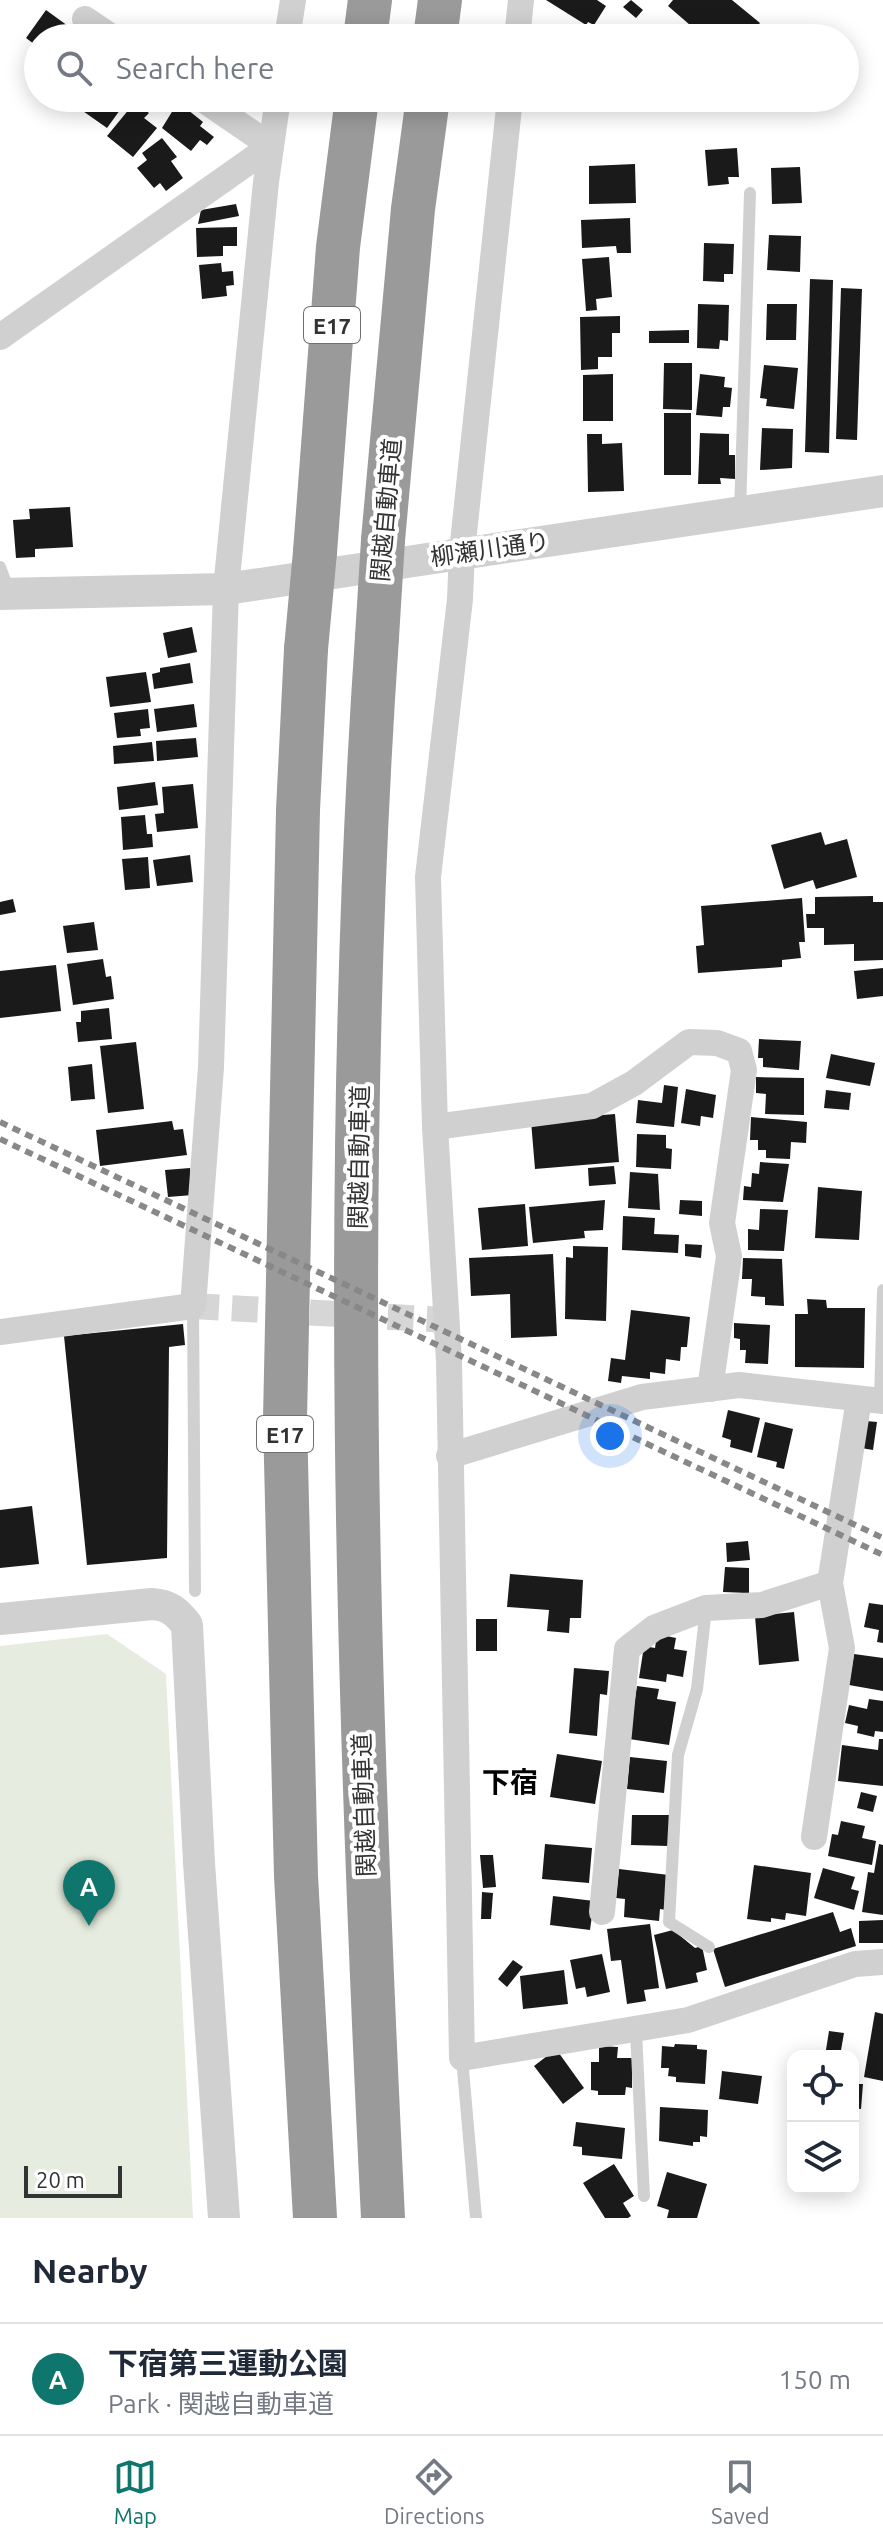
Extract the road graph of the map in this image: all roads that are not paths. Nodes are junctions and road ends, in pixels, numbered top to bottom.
1 (293, 0) edge
2 (370, 0) edge
3 (440, 0) edge
4 (521, 0) edge
5 (85, 19) dead end
6 (92, 24) edge
7 (289, 24) edge
8 (367, 24) edge
9 (437, 24) edge
10 (518, 24) edge
11 (221, 112) edge
12 (276, 112) edge
13 (355, 112) edge
14 (426, 112) edge
15 (509, 112) edge
16 (271, 146) junction
17 (750, 193) dead end
18 (0, 337) edge
19 (883, 491) edge
20 (740, 512) junction
21 (462, 552) junction
22 (3, 585) edge
23 (226, 589) junction
24 (435, 1127) junction
25 (883, 1290) edge
26 (193, 1306) junction
27 (0, 1332) edge
28 (710, 1389) junction
29 (874, 1400) edge
30 (449, 1456) junction
31 (830, 1583) junction
32 (195, 1591) dead end
33 (706, 1608) junction
34 (0, 1619) edge
35 (814, 1837) dead end
36 (602, 1912) dead end
37 (709, 1947) dead end
38 (883, 1962) edge
39 (636, 2032) junction
40 (462, 2058) junction
41 (644, 2196) dead end
42 (224, 2218) edge
43 (315, 2218) edge
44 (383, 2218) edge
45 (476, 2218) edge

1 - 7 street
2 - 8 highway
3 - 9 highway
4 - 10 street
5 - 6 street
11 - 16 street
12 - 16 street
13 - 43 highway, E17, bridge
14 - 44 highway, 関越自動車道, bridge
15 - 21 street
16 - 18 street
16 - 23 street
17 - 20 lane
19 - 20 street, 柳瀬川通り
20 - 21 street, 柳瀬川通り
21 - 23 street, 柳瀬川通り
21 - 24 street
22 - 23 street, 柳瀬川通り
23 - 26 street
24 - 28 street
24 - 30 street
25 - 29 lane
26 - 27 street
26 - 32 lane
28 - 29 street
28 - 30 street
29 - 31 street
30 - 40 street
31 - 33 street
31 - 35 street
33 - 36 street
33 - 37 lane
34 - 42 street
38 - 39 street
39 - 40 street
39 - 41 lane
40 - 45 lane

